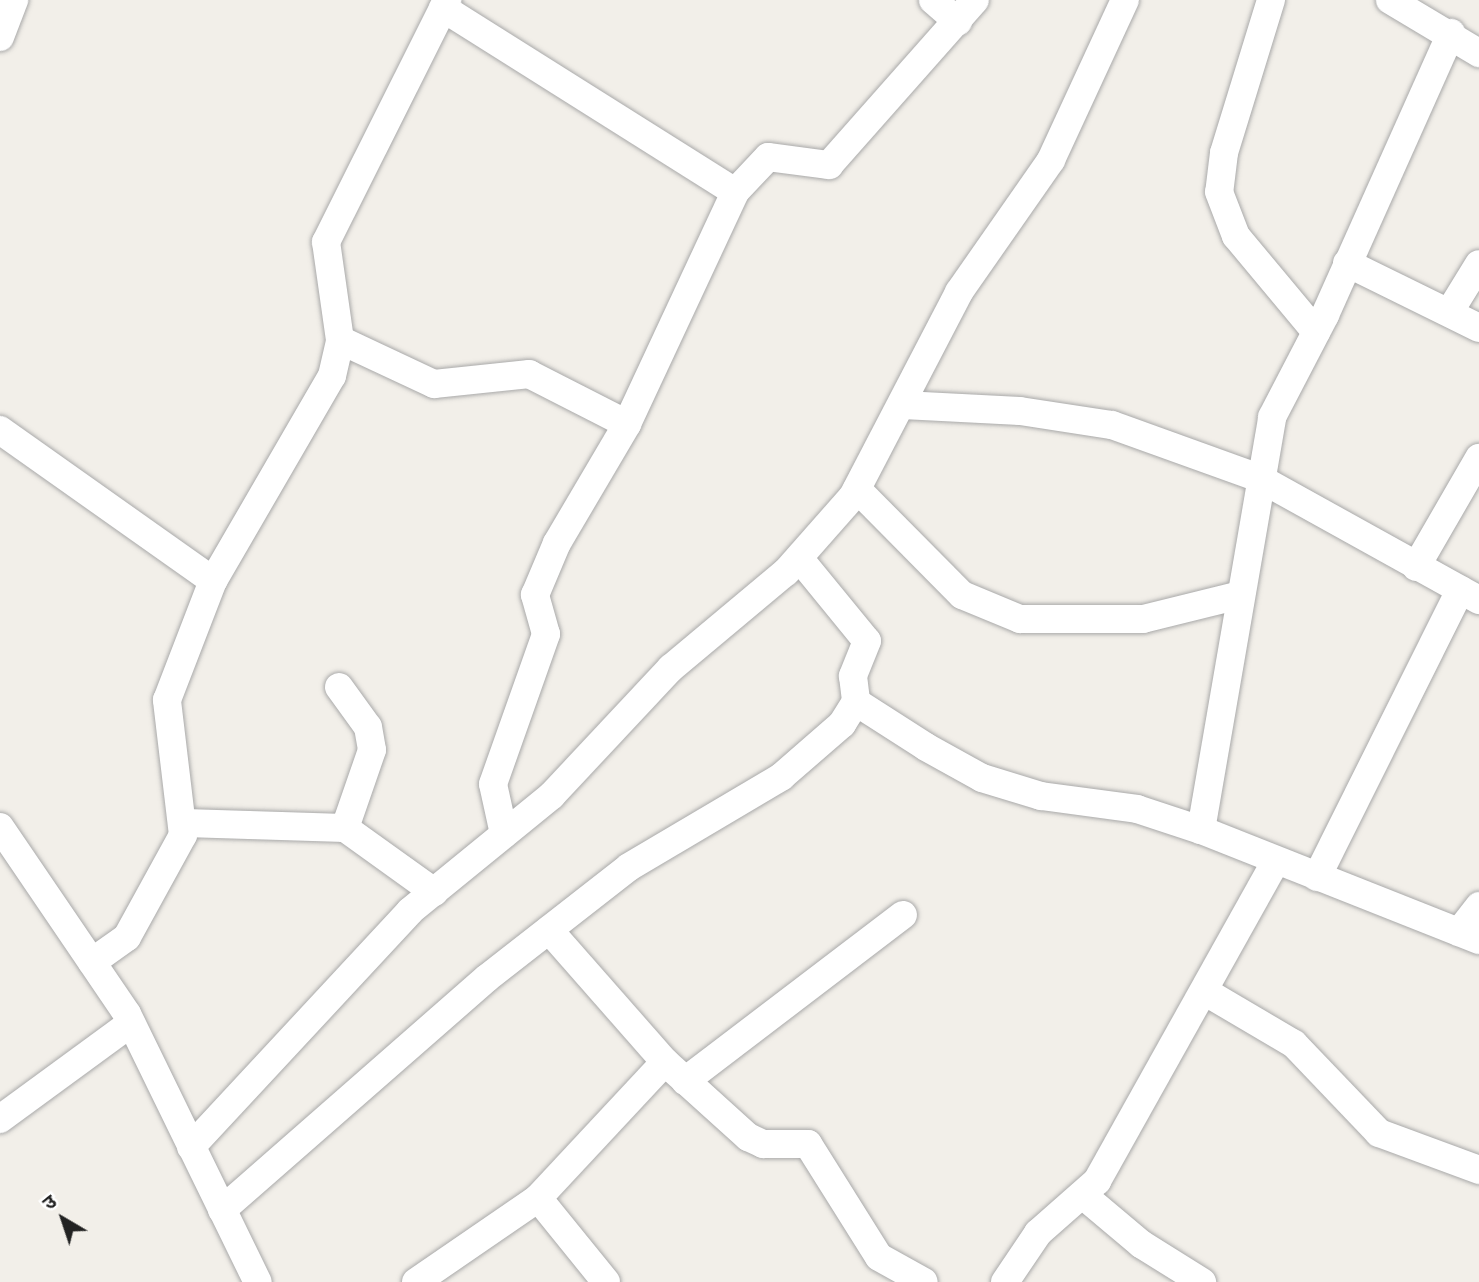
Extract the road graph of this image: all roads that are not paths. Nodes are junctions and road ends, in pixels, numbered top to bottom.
1 (14, 0) edge
2 (933, 0) edge
3 (975, 0) edge
4 (1125, 0) edge
5 (1272, 0) edge
6 (1390, 0) edge
7 (445, 4) edge
8 (958, 22) junction
9 (1451, 33) junction
10 (0, 37) edge
11 (1479, 53) edge
12 (734, 192) junction
13 (1347, 263) junction
14 (1479, 264) edge
15 (1450, 311) junction
16 (1479, 328) edge
17 (1316, 332) junction
18 (340, 340) junction
19 (903, 405) junction
20 (627, 424) junction
21 (0, 430) edge
22 (1479, 458) edge
23 (1259, 478) junction
24 (857, 489) junction
25 (799, 558) junction
26 (1416, 567) junction
27 (213, 581) junction
28 (1240, 595) junction
29 (1469, 595) edge
30 (339, 687) dead end
31 (856, 702) junction
32 (185, 823) junction
33 (0, 827) edge
34 (345, 828) junction
35 (1201, 830) junction
36 (504, 834) junction
37 (1276, 861) junction
38 (1317, 877) junction
39 (435, 892) junction
40 (1479, 906) edge
41 (902, 915) dead end
42 (549, 930) junction
43 (1469, 936) edge
44 (118, 946) junction
45 (92, 962) junction
46 (1205, 991) junction
47 (123, 1024) junction
48 (675, 1071) junction
49 (0, 1119) edge
50 (191, 1147) junction
51 (1479, 1170) edge
52 (1084, 1196) junction
53 (538, 1198) junction
54 (222, 1210) junction
55 (255, 1280) edge
56 (416, 1282) edge
57 (606, 1282) edge
58 (924, 1282) edge
59 (1005, 1282) edge
60 (1202, 1282) edge

1 - 10 street
2 - 8 street
3 - 8 street
4 - 19 street
5 - 17 street
6 - 9 street
7 - 12 street
7 - 18 street
8 - 12 street
9 - 11 street
9 - 13 street
12 - 20 street
13 - 15 street
13 - 17 street
14 - 15 street
15 - 16 street
17 - 23 street
18 - 20 street
18 - 27 street
19 - 23 street
19 - 24 street
20 - 36 street
21 - 27 street
22 - 26 street
23 - 26 street
23 - 28 street
24 - 25 street
24 - 28 street
25 - 31 street
25 - 36 street
26 - 29 street
27 - 32 street
28 - 35 street
29 - 38 street
30 - 34 street
31 - 35 street
31 - 42 street
32 - 34 street
32 - 44 street
33 - 45 street
34 - 39 street
35 - 37 street
36 - 39 street
37 - 38 street
37 - 46 street
38 - 43 street
39 - 50 street
40 - 43 street
41 - 48 street
42 - 48 street
42 - 54 street
44 - 45 street
44 - 47 street
45 - 47 street
46 - 51 street
46 - 52 street
47 - 49 street
47 - 50 street
48 - 53 street
48 - 58 street
50 - 54 street
52 - 59 street
52 - 60 street
53 - 56 street
53 - 57 street
54 - 55 street

